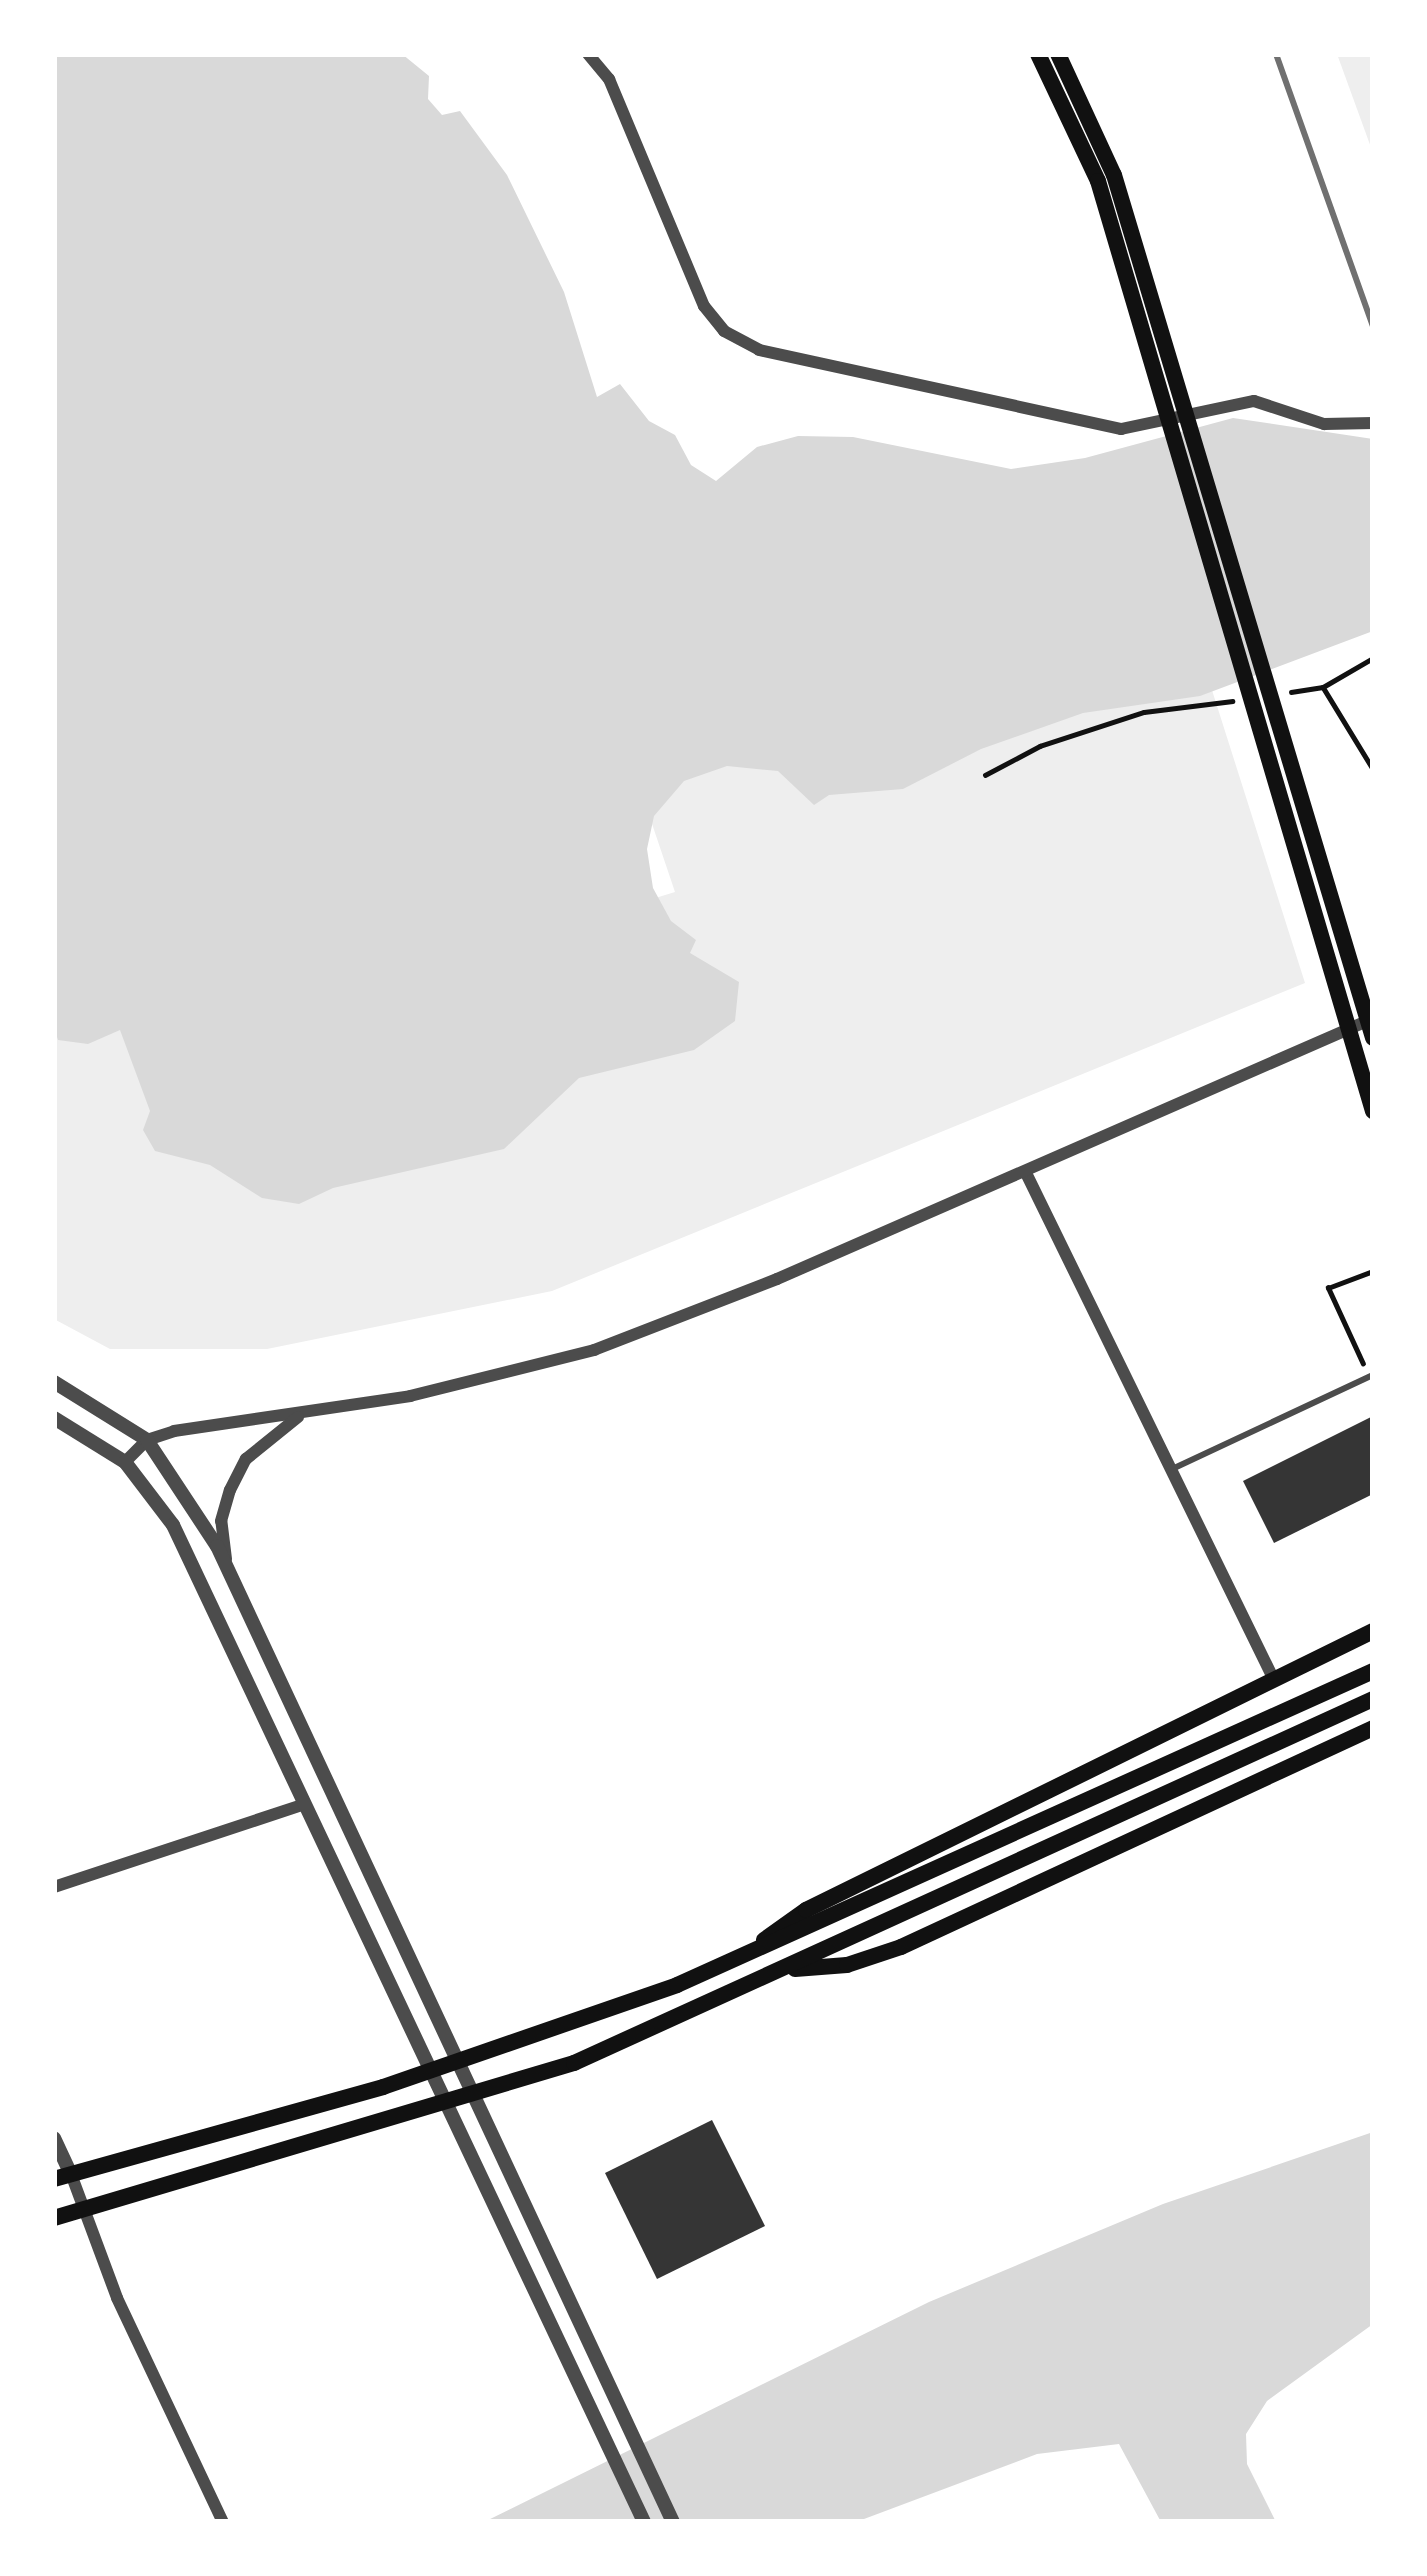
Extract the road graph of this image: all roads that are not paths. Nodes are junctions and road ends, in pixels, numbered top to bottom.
1 (588, 54) edge
2 (1037, 54) edge
3 (1058, 54) edge
4 (1373, 423) edge
5 (1346, 1029) junction
6 (1370, 1029) edge
7 (1373, 1111) edge
8 (1025, 1173) junction
9 (1371, 1376) edge
10 (54, 1382) edge
11 (301, 1415) junction
12 (54, 1418) edge
13 (147, 1440) junction
14 (125, 1462) junction
15 (1170, 1470) junction
16 (226, 1566) junction
17 (1373, 1631) edge
18 (1373, 1671) edge
19 (1274, 1680) junction
20 (1373, 1699) edge
21 (1373, 1728) edge
22 (305, 1804) junction
23 (54, 1887) edge
24 (734, 1961) junction
25 (782, 1970) junction
26 (459, 2061) junction
27 (433, 2070) junction
28 (474, 2092) junction
29 (447, 2100) junction
30 (54, 2138) edge
31 (63, 2176) edge
32 (85, 2209) junction
33 (54, 2218) edge
34 (223, 2522) edge
35 (644, 2522) edge
36 (673, 2522) edge

1 - 4 street
2 - 5 main road
3 - 6 main road
5 - 6 street
5 - 7 main road
5 - 8 street
8 - 11 street
8 - 15 street
9 - 15 lane
10 - 13 street
11 - 13 street
11 - 16 street
12 - 14 street
13 - 14 street
13 - 16 street
14 - 22 street
15 - 19 street
16 - 26 street
17 - 19 main road
18 - 24 main road
19 - 24 main road
20 - 25 main road
21 - 25 main road
22 - 23 street
22 - 27 street
24 - 26 main road
25 - 28 main road
26 - 27 main road
26 - 28 street
27 - 29 street
27 - 31 main road
28 - 29 main road
28 - 36 street
29 - 32 main road
29 - 35 street
30 - 31 street
31 - 32 street
32 - 33 main road
32 - 34 street

